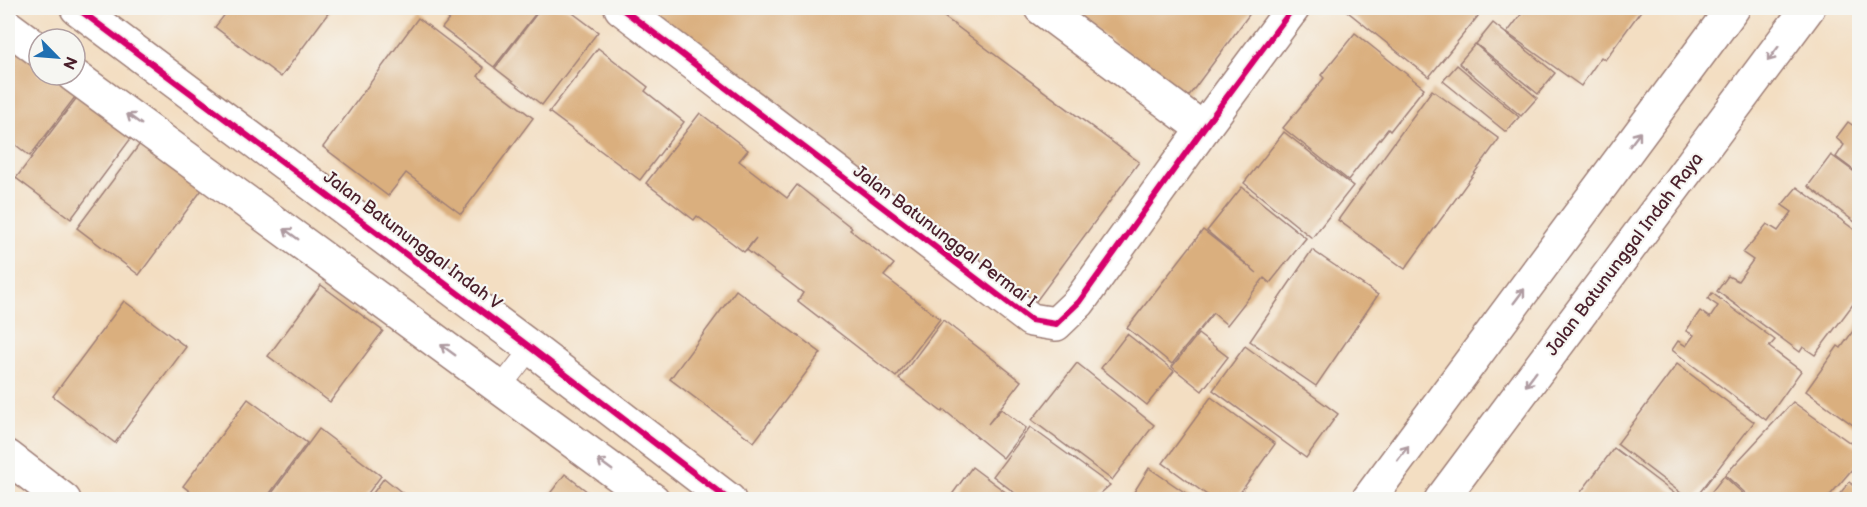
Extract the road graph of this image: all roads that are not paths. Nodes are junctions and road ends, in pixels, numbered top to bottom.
1 (77, 8) edge
2 (621, 8) edge
3 (1041, 8) edge
4 (1293, 8) edge
5 (1733, 8) edge
6 (1808, 8) edge
7 (8, 27) edge
8 (27, 41) edge
9 (87, 85) edge
10 (1203, 129) junction
11 (531, 348) junction
12 (500, 388) junction
13 (8, 457) edge
14 (64, 500) edge
15 (653, 500) edge
16 (729, 500) edge
17 (1368, 500) edge
18 (1441, 500) edge

1 - 11 street, Jalan Batununggal Indah V
2 - 10 street, Jalan Batununggal Permai I
3 - 10 street
4 - 10 street, Jalan Batununggal Permai I
17 -> 5 street
6 -> 18 street, Jalan Batununggal Indah Raya
7 - 8 street
12 -> 9 street
11 - 12 lane
11 - 16 street, Jalan Batununggal Indah V
15 -> 12 street
13 - 14 street

